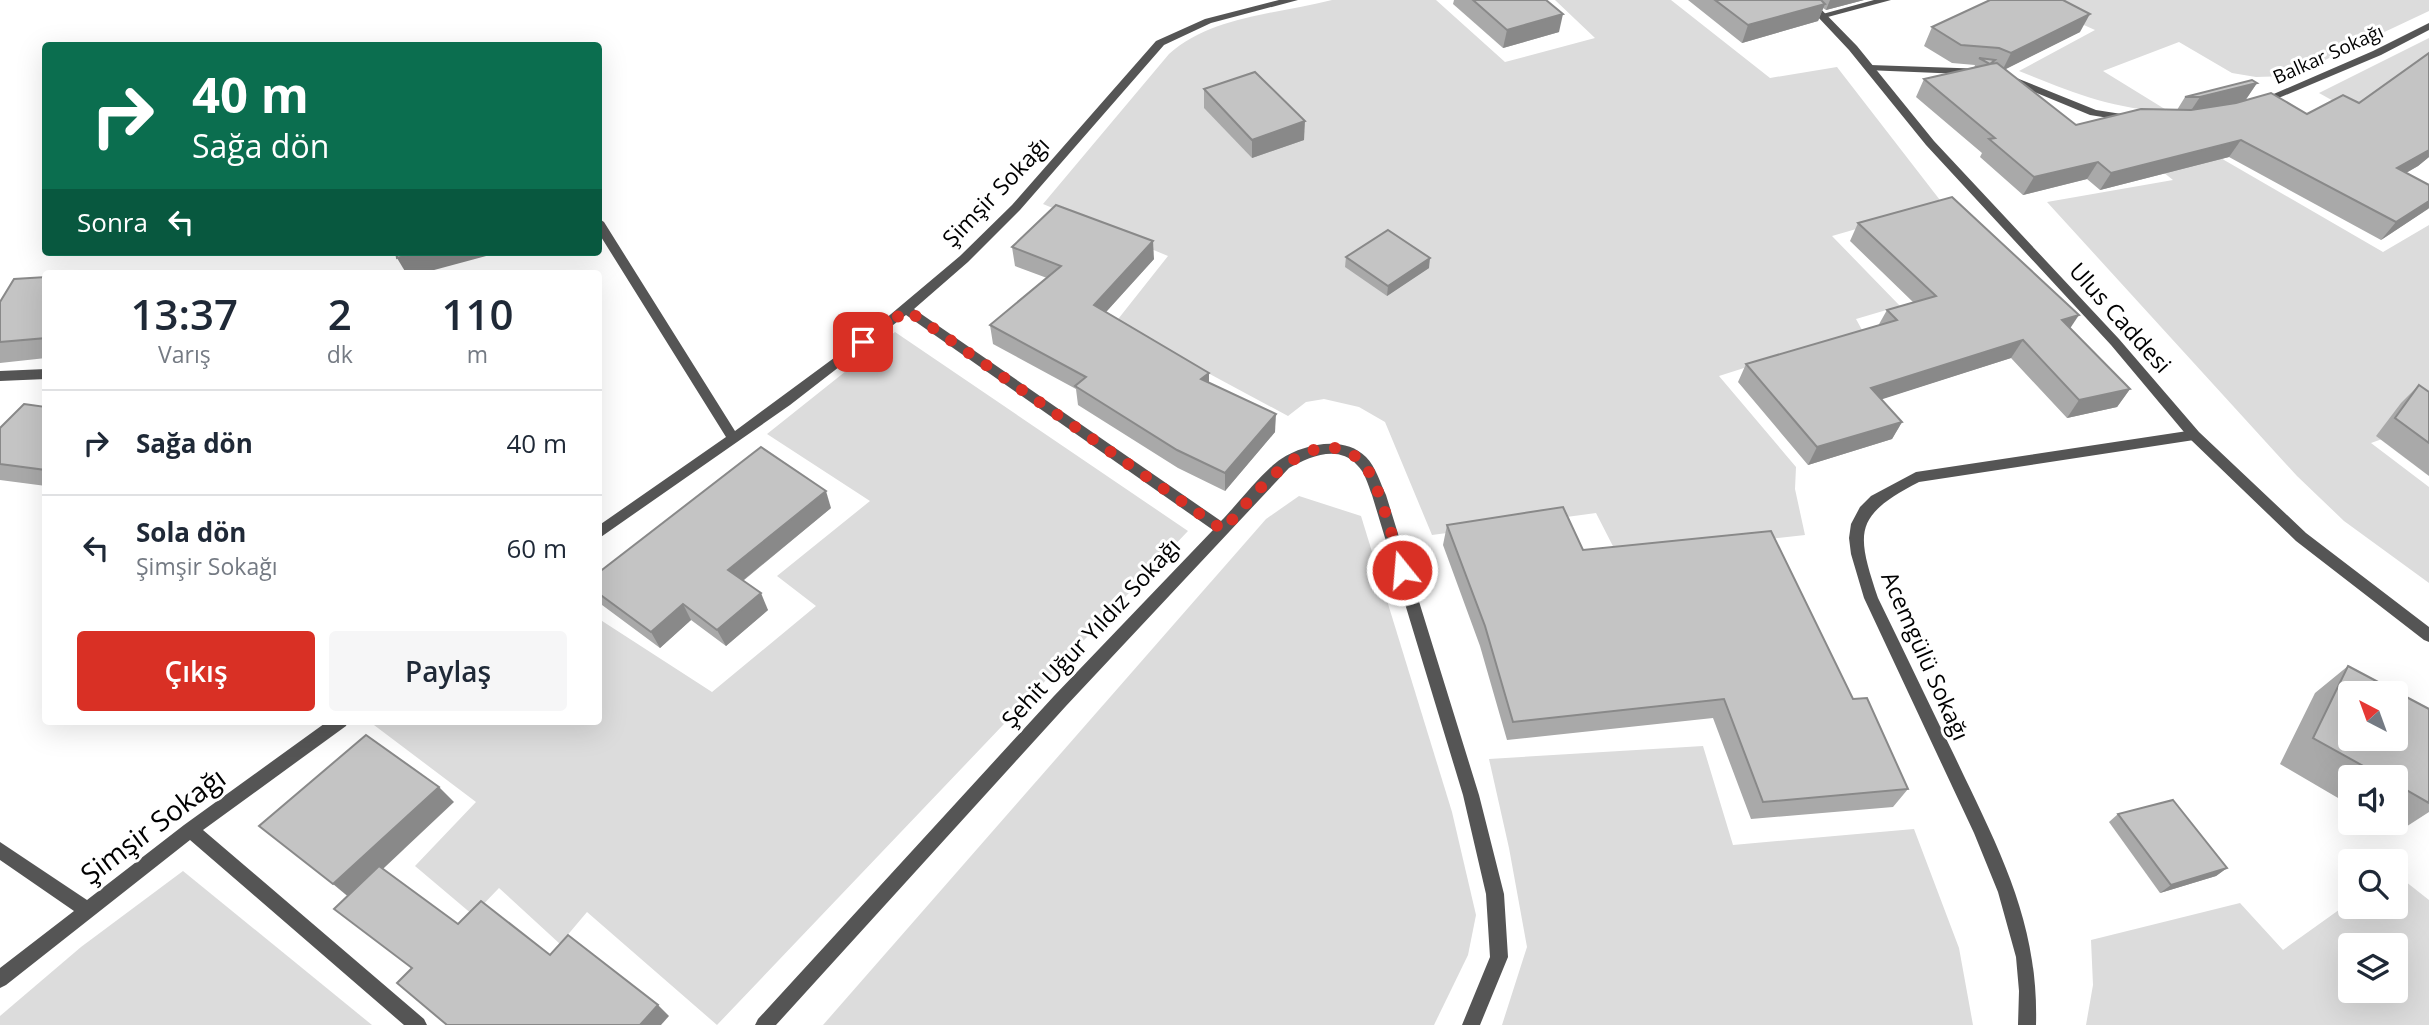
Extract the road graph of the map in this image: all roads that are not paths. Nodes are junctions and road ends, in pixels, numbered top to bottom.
1 (1293, 0) edge
2 (1807, 0) edge
3 (1886, 0) edge
4 (1824, 15) junction
5 (2429, 26) edge
6 (1870, 68) junction
7 (2251, 106) edge
8 (2145, 119) edge
9 (602, 228) edge
10 (907, 310) junction
11 (42, 374) edge
12 (0, 376) edge
13 (2194, 435) junction
14 (733, 438) junction
15 (1223, 530) junction
16 (602, 531) edge
17 (2429, 636) edge
18 (334, 725) edge
19 (190, 830) junction
20 (0, 850) edge
21 (86, 909) junction
22 (0, 979) edge
23 (418, 1025) edge
24 (765, 1025) edge
25 (1471, 1025) edge
26 (2027, 1025) edge

1 - 10 street, Şimşir Sokağı
2 - 4 street, Ulus Caddesi
3 - 4 street
4 - 6 street, Ulus Caddesi
5 - 7 street, Balkar Sokağı
6 - 8 street
6 - 13 street, Ulus Caddesi
9 - 14 street
10 - 14 street, Şimşir Sokağı
10 - 15 street
11 - 12 street
13 - 17 street, Ulus Caddesi
13 - 26 street, Acemgülü Sokağı
14 - 16 street, Şimşir Sokağı
15 - 24 street, Şehit Uğur Yıldız Sokağı
15 - 25 street, Şehit Uğur Yıldız Sokağı
18 - 19 street, Şimşir Sokağı
19 - 21 street, Şimşir Sokağı
19 - 23 street
20 - 21 street
21 - 22 street, Şimşir Sokağı

